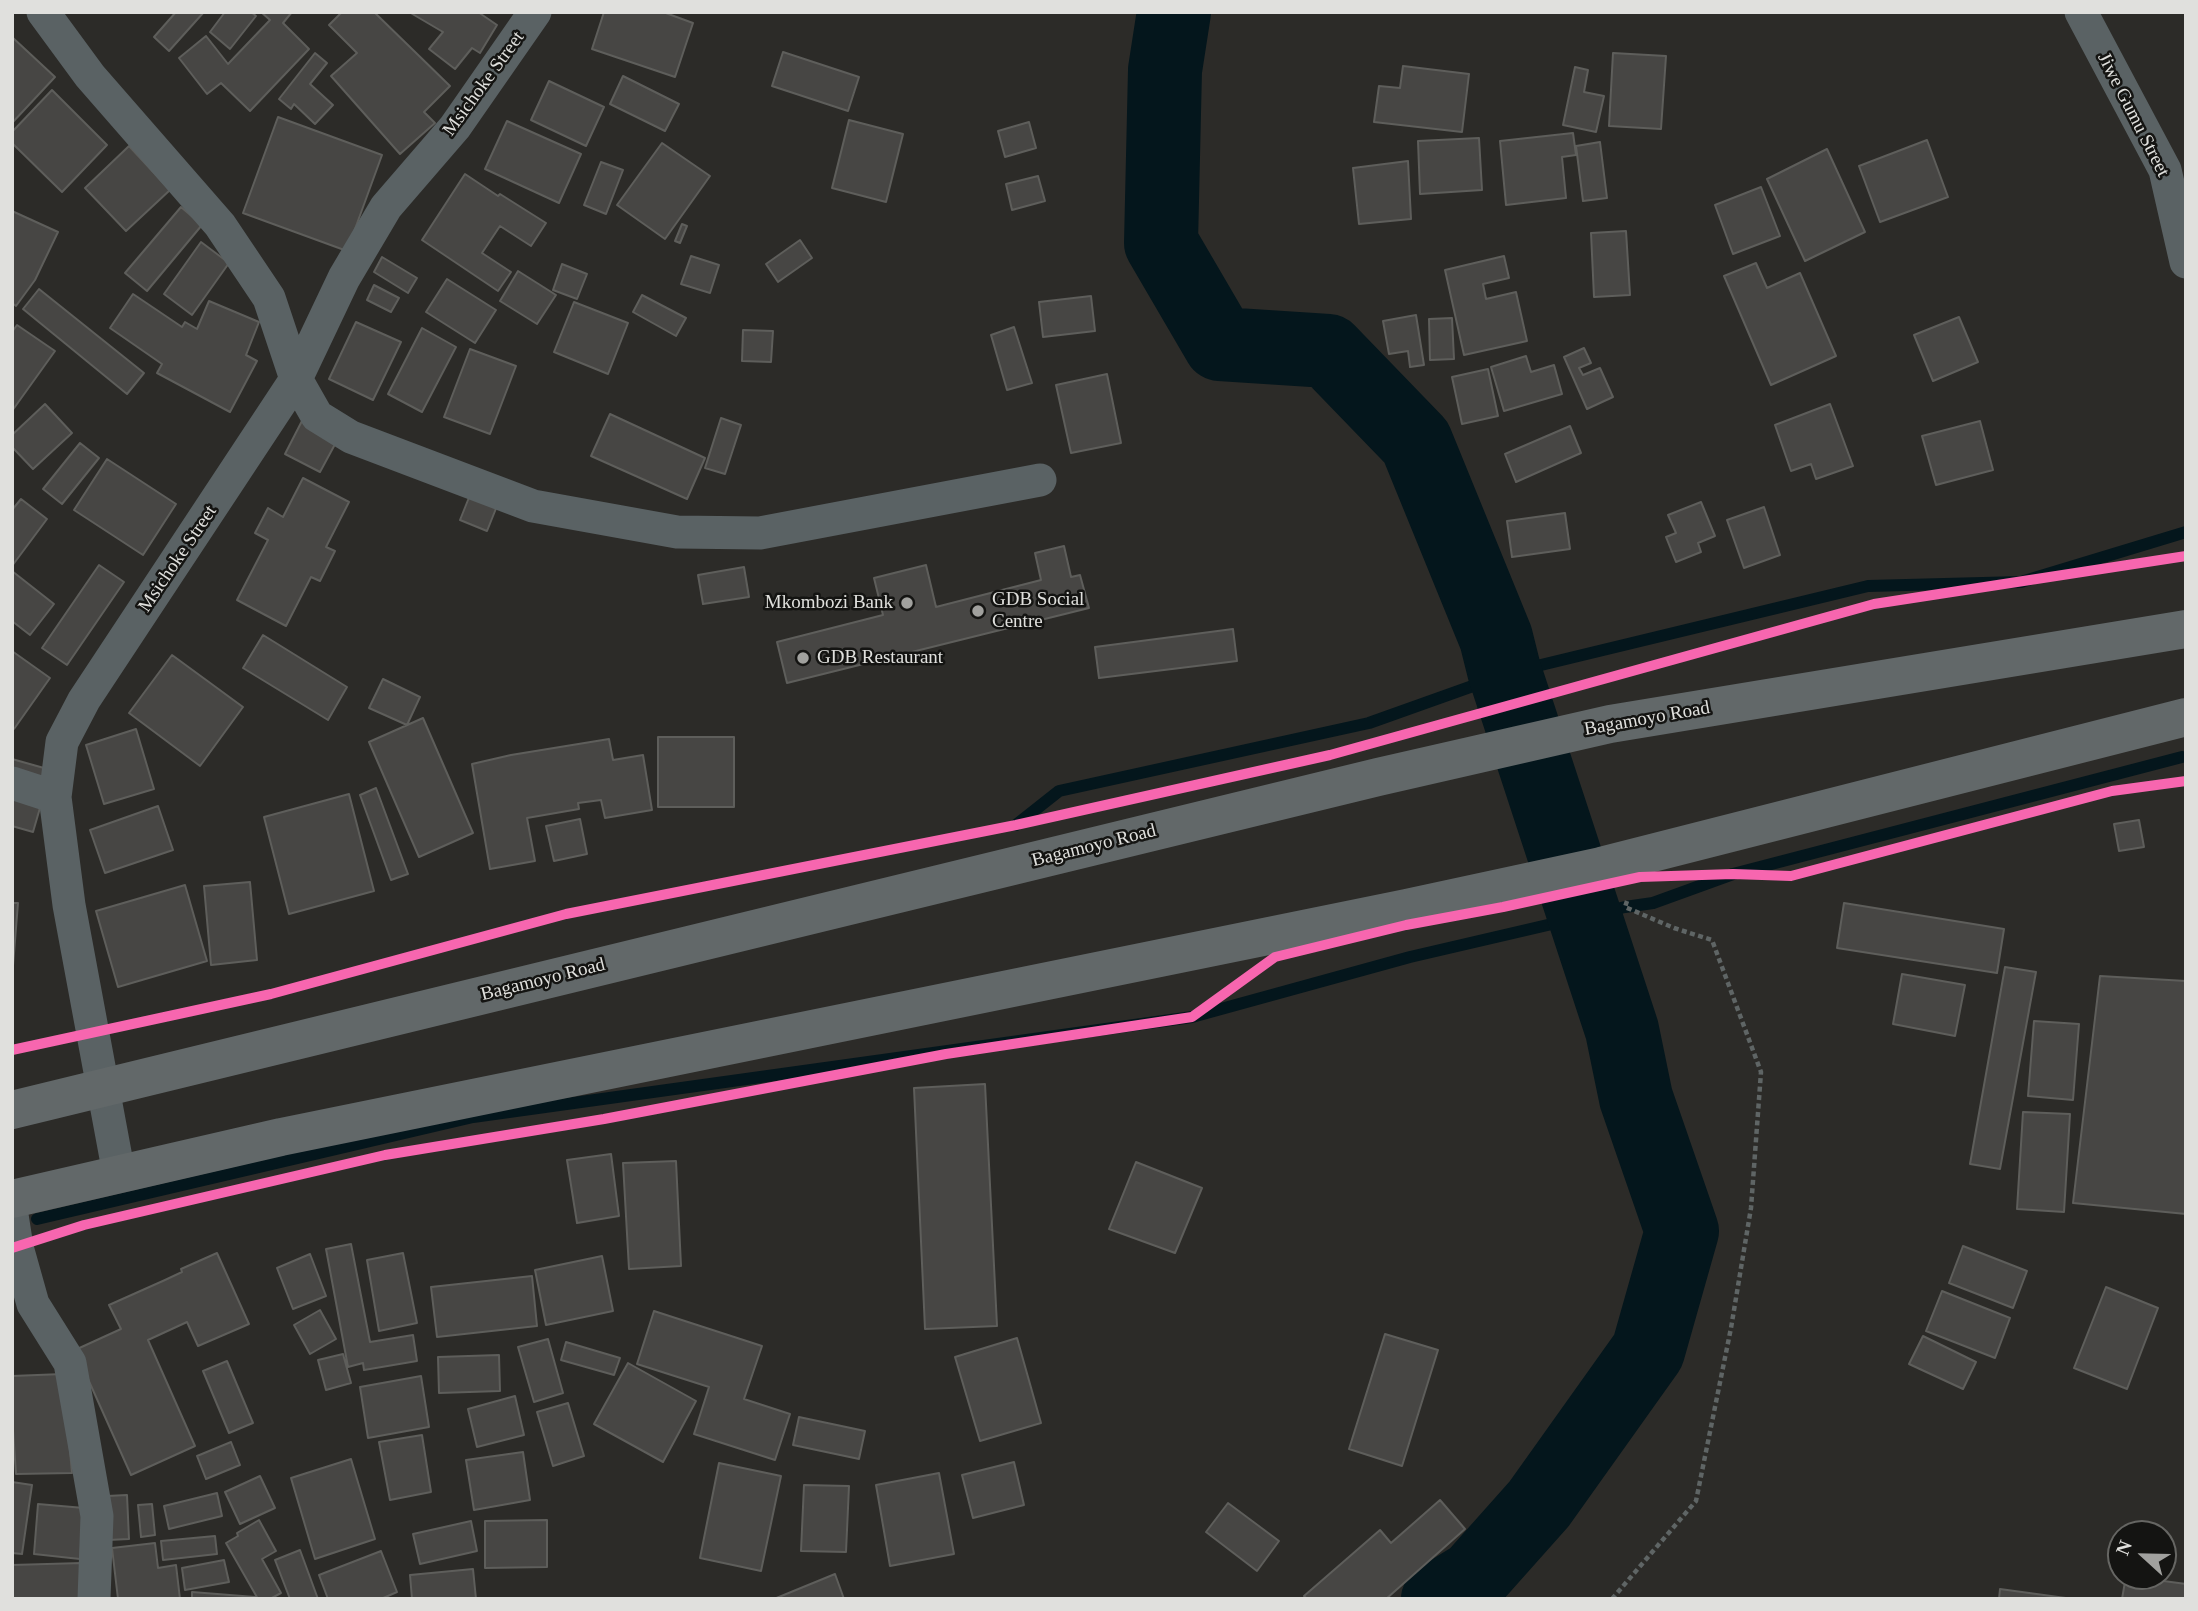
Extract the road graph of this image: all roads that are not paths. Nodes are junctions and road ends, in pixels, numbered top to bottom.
1 (43, 12) edge
2 (534, 12) edge
3 (2081, 12) edge
4 (2186, 262) edge
5 (296, 379) junction
6 (1040, 480) dead end
7 (2186, 629) edge
8 (2186, 717) edge
9 (12, 783) edge
10 (55, 797) junction
11 (102, 1088) junction
12 (12, 1110) edge
13 (119, 1174) junction
14 (12, 1199) edge
15 (12, 1215) edge
16 (94, 1599) edge

1 - 5 street
2 - 5 street, Msichoke Street
3 - 4 street, Jiwe Gumu Street
5 - 6 street
5 - 10 street, Msichoke Street
7 - 11 highway, Bagamoyo Road
8 - 13 highway
9 - 10 street
10 - 11 street, Msichoke Street
11 - 12 highway, Bagamoyo Road
11 - 13 street, Msichoke Street
13 - 14 highway
15 - 16 street

